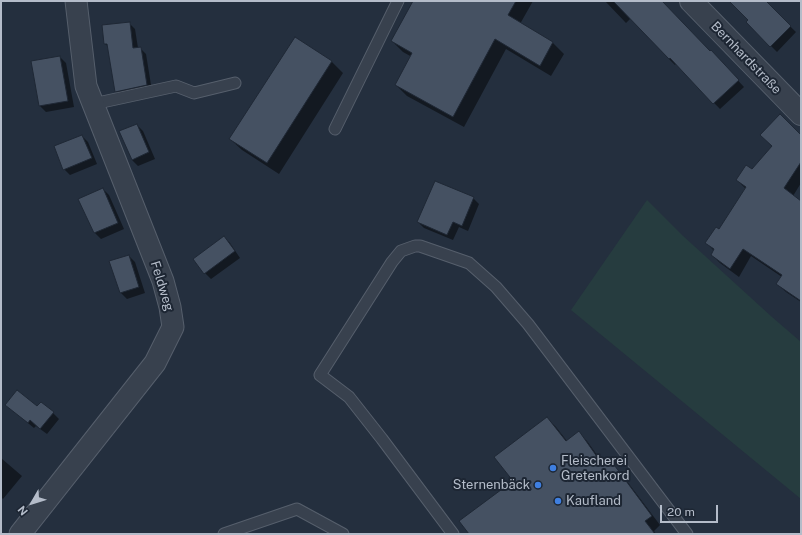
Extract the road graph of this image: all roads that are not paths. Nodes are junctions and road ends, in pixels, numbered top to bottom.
1 (76, 1) edge
2 (398, 1) edge
3 (691, 1) edge
4 (235, 83) dead end
5 (93, 104) junction
6 (801, 114) edge
7 (335, 129) dead end
8 (20, 534) edge
9 (224, 534) edge
10 (343, 534) edge
11 (453, 534) edge
12 (687, 534) edge

1 - 5 street, Feldweg
2 - 7 lane
3 - 6 street, Bernhardstraße
4 - 5 lane
5 - 8 street, Feldweg
9 - 10 lane
11 - 12 lane

